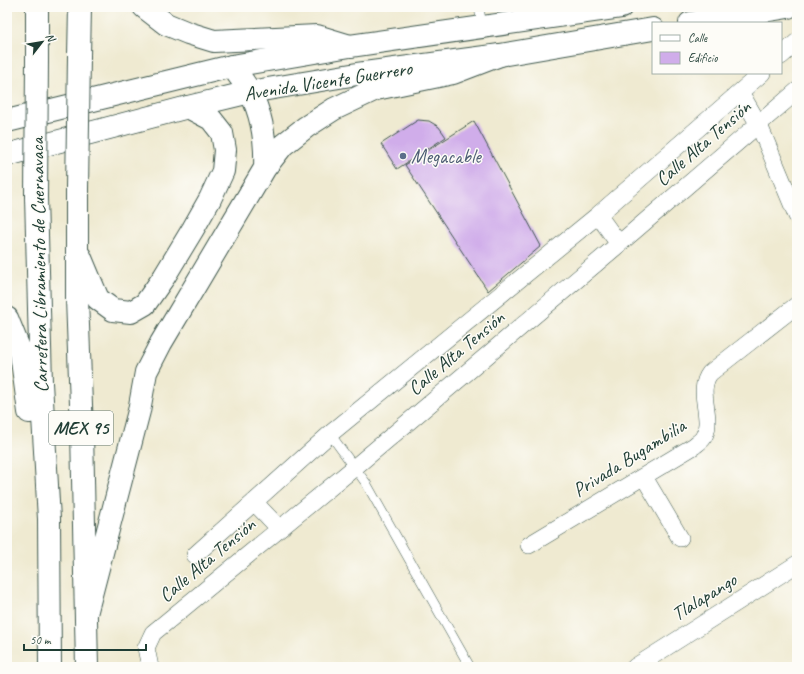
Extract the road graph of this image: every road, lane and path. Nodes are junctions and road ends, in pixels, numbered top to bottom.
1 (37, 7) edge
2 (80, 7) edge
3 (144, 7) edge
4 (622, 7) edge
5 (788, 7) edge
6 (563, 15) junction
7 (480, 17) edge
8 (696, 22) edge
9 (652, 29) edge
10 (797, 42) edge
11 (567, 43) junction
12 (350, 46) junction
13 (500, 54) junction
14 (782, 55) edge
15 (232, 66) junction
16 (761, 74) edge
17 (797, 91) edge
18 (250, 92) junction
19 (740, 92) junction
20 (188, 107) junction
21 (7, 121) edge
22 (759, 125) junction
23 (7, 155) edge
24 (265, 168) junction
25 (598, 215) junction
26 (797, 216) edge
27 (620, 244) junction
28 (77, 248) junction
29 (797, 305) edge
30 (7, 318) edge
31 (330, 434) junction
32 (355, 467) junction
33 (46, 473) junction
34 (644, 477) junction
35 (254, 502) junction
36 (279, 528) junction
37 (680, 538) dead end
38 (529, 545) dead end
39 (195, 555) dead end
40 (797, 564) edge
41 (86, 614) junction
42 (50, 667) edge
43 (87, 667) edge
44 (150, 667) edge
45 (470, 667) edge
46 (635, 667) edge

1 - 33 main road, Carretera Libramiento de Cuernavaca / MEX 95, bridge
2 - 28 main road, Carretera Libramiento de Cuernavaca / MEX 95, bridge
3 - 12 main road
4 - 6 main road, Avenida Vicente Guerrero
5 - 8 main road
6 - 7 main road, Avenida Vicente Guerrero
6 - 11 main road
7 - 12 main road, Avenida Vicente Guerrero
9 - 11 main road, Avenida Vicente Guerrero
10 - 14 street
11 - 13 main road, Avenida Vicente Guerrero
12 - 15 main road, Avenida Vicente Guerrero
13 - 18 main road, Avenida Vicente Guerrero
13 - 24 main road
15 - 18 main road
15 - 21 main road, Avenida Vicente Guerrero
16 - 19 street, Calle Alta Tensión
17 - 22 street, Calle Alta Tensión
18 - 20 main road, Avenida Vicente Guerrero
18 - 24 main road
19 - 22 street
19 - 25 street, Calle Alta Tensión
20 - 23 main road, Avenida Vicente Guerrero
20 - 28 main road
22 - 26 street
22 - 27 street, Calle Alta Tensión
24 - 41 main road
25 - 27 street
25 - 31 street, Calle Alta Tensión
27 - 32 street, Calle Alta Tensión
28 - 41 main road, Carretera Libramiento de Cuernavaca / MEX 95
29 - 34 street, Privada Bugambilia
30 - 33 main road
31 - 32 lane
31 - 35 street, Calle Alta Tensión
32 - 36 street, Calle Alta Tensión
32 - 45 lane
33 - 42 main road, Carretera Libramiento de Cuernavaca / MEX 95
34 - 37 street
34 - 38 street, Privada Bugambilia
35 - 36 street
35 - 39 street, Calle Alta Tensión
36 - 44 street, Calle Alta Tensión
40 - 46 street, Tlalapango
41 - 43 main road, Carretera Libramiento de Cuernavaca / MEX 95

